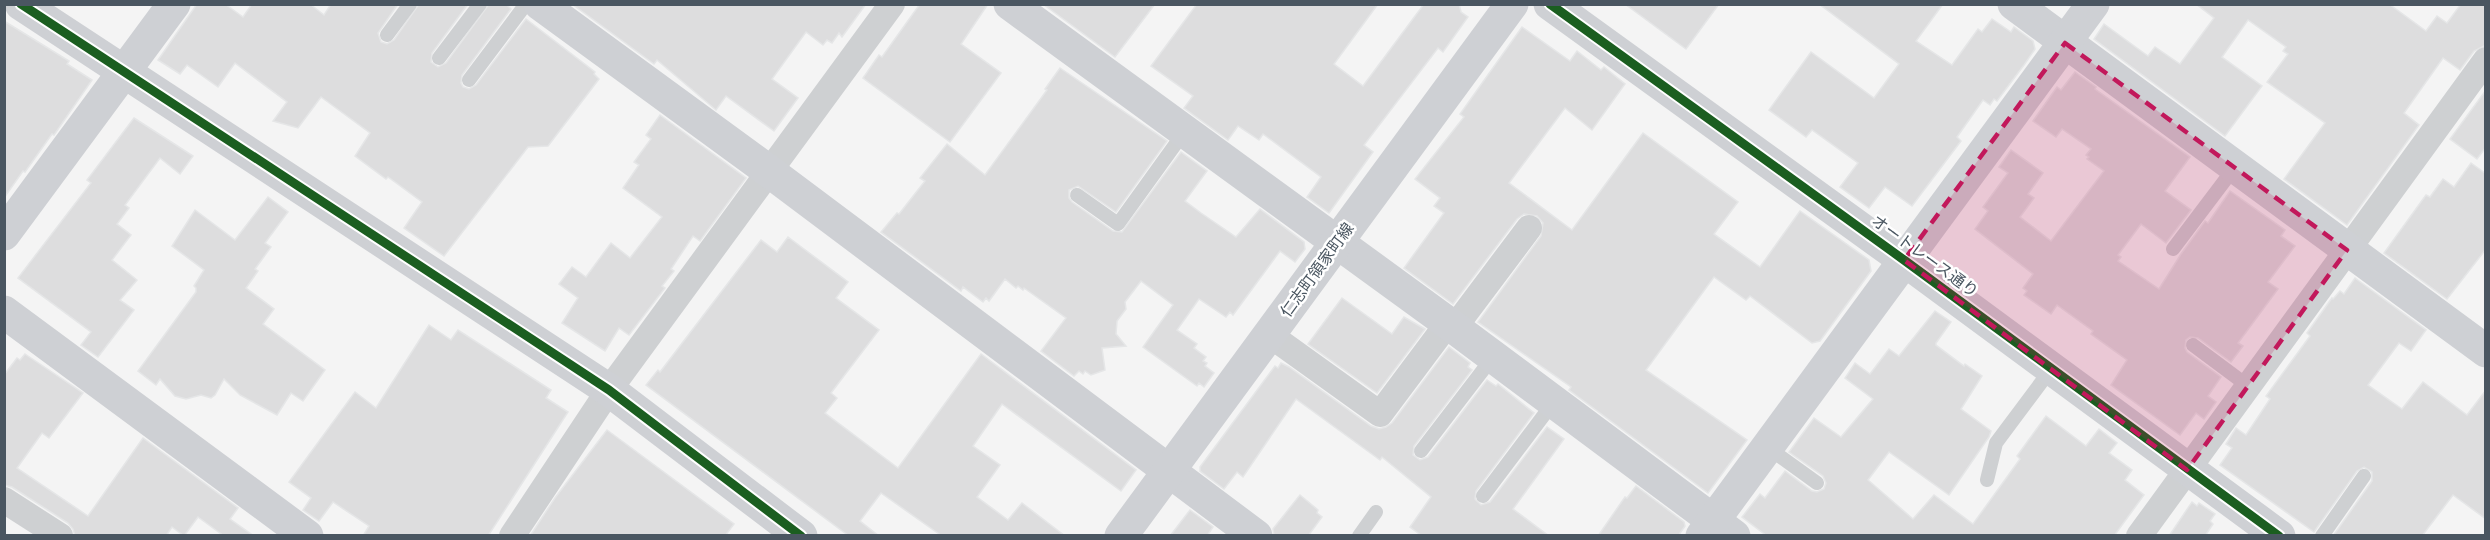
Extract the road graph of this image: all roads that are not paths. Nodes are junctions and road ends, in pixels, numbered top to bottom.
1 (21, 4) edge
2 (174, 4) edge
3 (410, 4) edge
4 (480, 4) edge
5 (526, 4) edge
6 (540, 4) edge
7 (892, 4) edge
8 (1010, 4) edge
9 (1512, 4) edge
10 (1550, 4) edge
11 (2014, 4) edge
12 (2093, 4) edge
13 (387, 36) dead end
14 (2065, 43) junction
15 (439, 58) dead end
16 (2486, 60) edge
17 (124, 70) junction
18 (469, 80) dead end
19 (1185, 131) junction
20 (2235, 167) junction
21 (770, 172) junction
22 (1077, 195) dead end
23 (1529, 228) dead end
24 (4, 234) edge
25 (1336, 243) junction
26 (2173, 249) dead end
27 (2346, 249) junction
28 (1904, 260) junction
29 (4, 312) edge
30 (1451, 326) junction
31 (1270, 335) junction
32 (2193, 345) dead end
33 (2486, 351) edge
34 (1493, 357) junction
35 (2052, 368) junction
36 (2248, 386) junction
37 (609, 390) junction
38 (1553, 403) junction
39 (1767, 447) junction
40 (1421, 451) dead end
41 (2187, 470) junction
42 (1169, 472) junction
43 (2364, 476) dead end
44 (1987, 480) dead end
45 (1817, 483) dead end
46 (1483, 496) dead end
47 (4, 500) edge
48 (1376, 512) dead end
49 (1716, 530) edge
50 (60, 536) edge
51 (308, 536) edge
52 (512, 536) edge
53 (801, 536) edge
54 (1121, 536) edge
55 (1256, 536) edge
56 (1359, 536) edge
57 (2139, 536) edge
58 (2279, 536) edge
59 (2322, 536) edge

1 - 17 street
2 - 17 street
3 - 13 lane
4 - 15 lane
5 - 18 lane
6 - 21 street
7 - 21 street
8 - 19 street
9 - 25 street, 仁志町領家町線
10 - 28 street, オートレース通り
11 - 14 street
12 - 14 street
14 - 20 street
14 - 28 street
16 - 27 street
17 - 24 street
17 - 37 street
19 - 22 lane
19 - 25 street
20 - 26 lane
20 - 27 street
21 - 37 street
21 - 42 street
23 - 30 street
25 - 30 street
25 - 31 street, 仁志町領家町線
27 - 33 street
27 - 36 street
28 - 35 street, オートレース通り
28 - 39 street
29 - 51 street
30 - 31 street
30 - 34 street
31 - 42 street, 仁志町領家町線
32 - 36 lane
34 - 38 street
34 - 40 lane
35 - 41 street, オートレース通り
35 - 44 lane
36 - 41 street
37 - 52 street
37 - 53 street
38 - 46 lane
38 - 49 street
39 - 45 lane
39 - 49 street
41 - 57 street
41 - 58 street, オートレース通り
42 - 54 street, 仁志町領家町線
42 - 55 street
43 - 59 lane
47 - 50 street
48 - 56 lane

